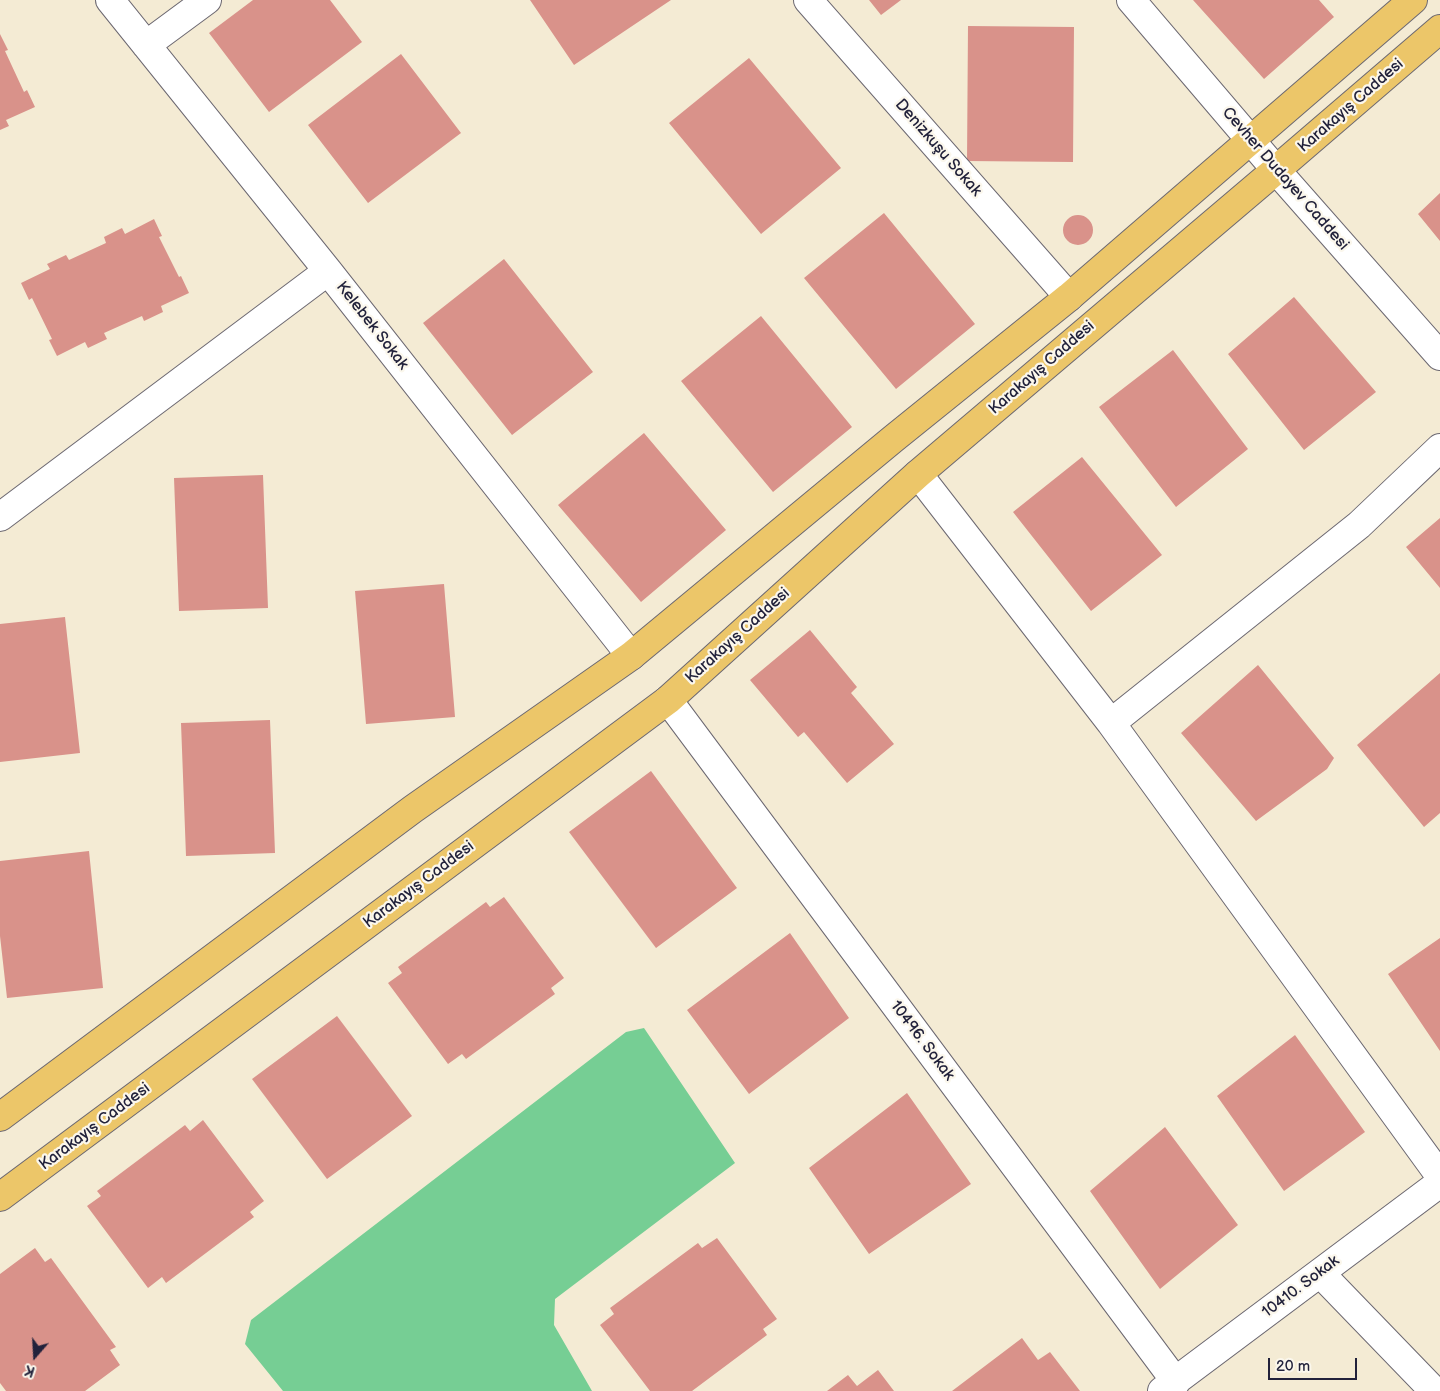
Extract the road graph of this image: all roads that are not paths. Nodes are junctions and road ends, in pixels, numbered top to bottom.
1 (110, 0) edge
2 (207, 0) edge
3 (808, 0) edge
4 (1131, 0) edge
5 (1413, 0) edge
6 (1440, 29) edge
7 (146, 45) junction
8 (1251, 141) junction
9 (1276, 170) junction
10 (328, 271) junction
11 (1069, 297) junction
12 (1440, 356) edge
13 (1440, 448) edge
14 (918, 474) junction
15 (0, 517) edge
16 (631, 656) junction
17 (668, 700) junction
18 (1111, 723) junction
19 (0, 1117) edge
20 (1440, 1176) edge
21 (1440, 1183) edge
22 (0, 1197) edge
23 (1320, 1273) junction
24 (1169, 1387) edge
25 (1434, 1391) edge

1 - 7 street, Kelebek Sokak
2 - 7 street
3 - 11 street, Denizkuşu Sokak
4 - 8 street, Cevher Dudayev Caddesi
5 - 8 main road
6 - 9 main road, Karakayış Caddesi
7 - 10 street, Kelebek Sokak
8 - 9 street, Cevher Dudayev Caddesi
8 - 11 main road
9 - 12 street, Cevher Dudayev Caddesi
9 - 14 main road, Karakayış Caddesi
10 - 15 street
10 - 16 street, Kelebek Sokak
11 - 16 main road
13 - 18 street
14 - 17 main road, Karakayış Caddesi
14 - 18 street
16 - 19 main road
17 - 22 main road, Karakayış Caddesi
17 - 24 street, 10496. Sokak
18 - 20 street
21 - 23 street, 10410. Sokak
23 - 24 street, 10410. Sokak
23 - 25 street

